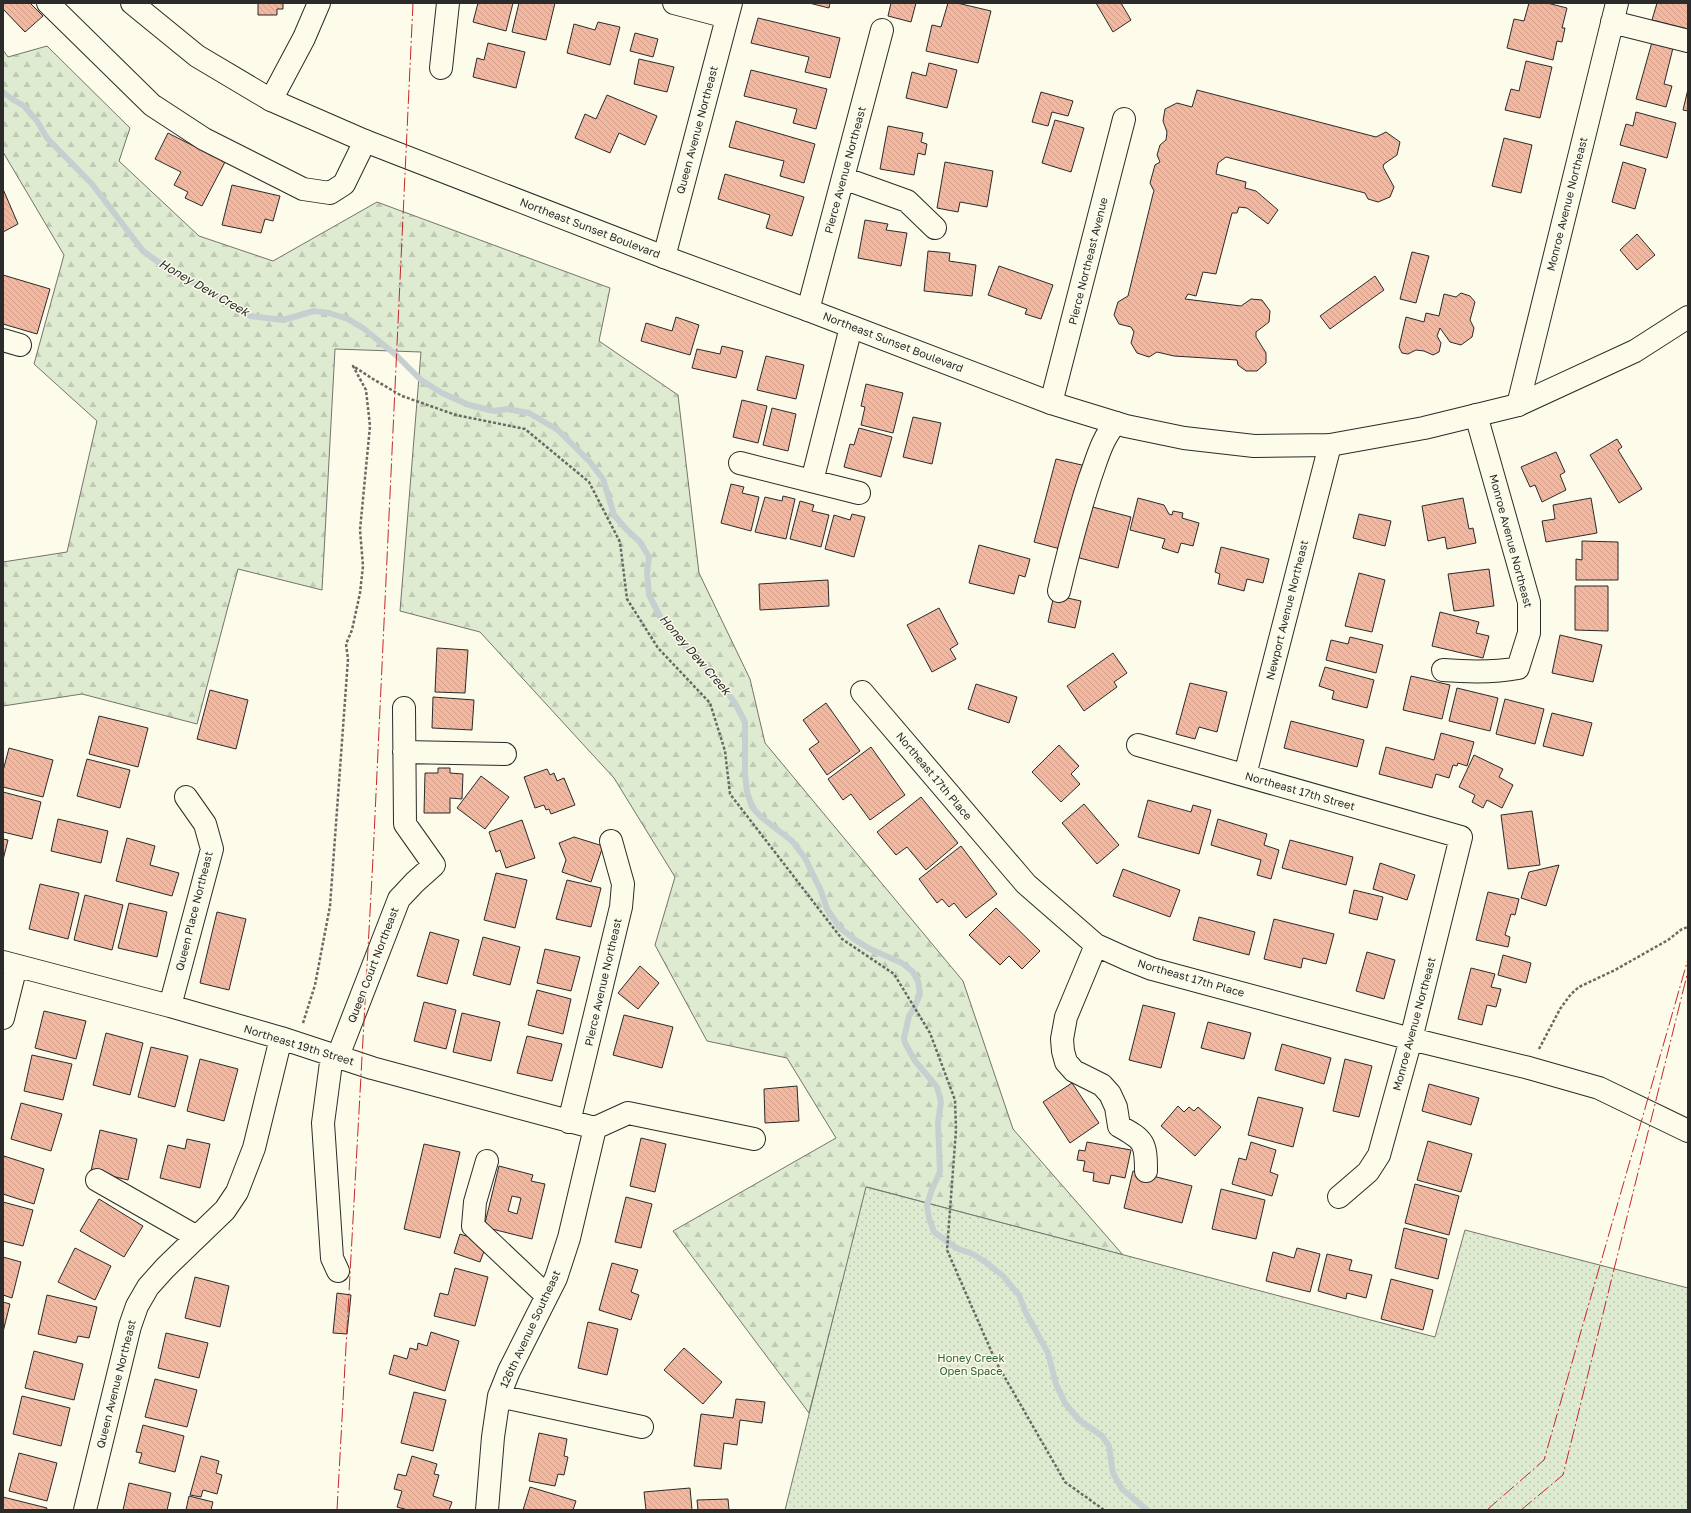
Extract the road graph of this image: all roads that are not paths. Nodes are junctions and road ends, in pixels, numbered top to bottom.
1 (48, 3) edge
2 (132, 3) edge
3 (319, 3) edge
4 (448, 3) edge
5 (674, 3) edge
6 (729, 10) edge
7 (1614, 12) edge
8 (882, 30) dead end
9 (1688, 41) edge
10 (442, 68) dead end
11 (271, 100) junction
12 (1124, 119) dead end
13 (365, 141) junction
14 (843, 178) junction
15 (935, 228) dead end
16 (664, 257) junction
17 (808, 310) junction
18 (1688, 317) edge
19 (851, 327) junction
20 (1051, 403) junction
21 (1518, 405) junction
22 (1476, 415) junction
23 (1116, 423) junction
24 (1330, 445) junction
25 (740, 463) dead end
26 (812, 481) junction
27 (859, 493) dead end
28 (1059, 591) dead end
29 (1443, 670) dead end
30 (862, 692) dead end
31 (404, 708) dead end
32 (1138, 745) dead end
33 (404, 752) junction
34 (505, 754) dead end
35 (1245, 775) junction
36 (186, 797) dead end
37 (1461, 837) joint
38 (612, 841) dead end
39 (1096, 945) junction
40 (10, 964) edge
41 (170, 1006) junction
42 (3, 1018) edge
43 (1411, 1039) junction
44 (289, 1040) junction
45 (335, 1056) junction
46 (569, 1122) junction
47 (595, 1128) junction
48 (1688, 1131) edge
49 (754, 1139) dead end
50 (487, 1161) dead end
51 (1146, 1171) dead end
52 (97, 1180) dead end
53 (1340, 1197) dead end
54 (197, 1237) junction
55 (338, 1271) dead end
56 (547, 1296) junction
57 (500, 1396) junction
58 (642, 1426) dead end
59 (85, 1510) edge
60 (487, 1510) edge

1 - 13 street
2 - 11 street, Northeast Sunset Boulevard
3 - 11 street
4 - 10 street
5 - 6 street
6 - 16 street, Queen Avenue Northeast
7 - 9 street
7 - 21 street, Monroe Avenue Northeast
8 - 14 street, Pierce Avenue Northeast
11 - 13 street, Northeast Sunset Boulevard
12 - 20 street, Pierce Northeast Avenue
13 - 16 street, Northeast Sunset Boulevard
14 - 15 street
14 - 17 street, Pierce Avenue Northeast
16 - 17 street, Northeast Sunset Boulevard
17 - 19 street, Northeast Sunset Boulevard
18 - 21 street, Northeast Sunset Boulevard
19 - 20 street, Northeast Sunset Boulevard
19 - 26 street
20 - 23 street, Northeast Sunset Boulevard
21 - 22 street, Northeast Sunset Boulevard
22 - 24 street, Northeast Sunset Boulevard
22 - 29 street, Monroe Avenue Northeast
23 - 24 street, Northeast Sunset Boulevard
23 - 28 street
24 - 35 street, Newport Avenue Northeast
25 - 26 street
26 - 27 street
30 - 39 street, Northeast 17th Place
31 - 33 street, Queen Court Northeast
32 - 35 street, Northeast 17th Street
33 - 34 street
33 - 45 street, Queen Court Northeast
35 - 37 street, Northeast 17th Street
36 - 41 street, Queen Place Northeast
37 - 43 street, Monroe Avenue Northeast
38 - 46 street, Pierce Avenue Northeast
39 - 43 street, Northeast 17th Place
39 - 51 street
40 - 41 street, Northeast 19th Street
40 - 42 street
41 - 44 street, Northeast 19th Street
43 - 48 street, Northeast 17th Place
43 - 53 street, Monroe Avenue Northeast
44 - 45 street, Northeast 19th Street
44 - 54 street, Queen Avenue Northeast
45 - 46 street, Northeast 19th Street
45 - 55 street, Queen Court Northeast
46 - 47 street, Northeast 19th Street
47 - 49 street
47 - 56 street, 126th Avenue Southeast
50 - 56 street
52 - 54 street
54 - 59 street, Queen Avenue Northeast
56 - 57 street, 126th Avenue Southeast
57 - 58 street
57 - 60 street, 126th Avenue Southeast

